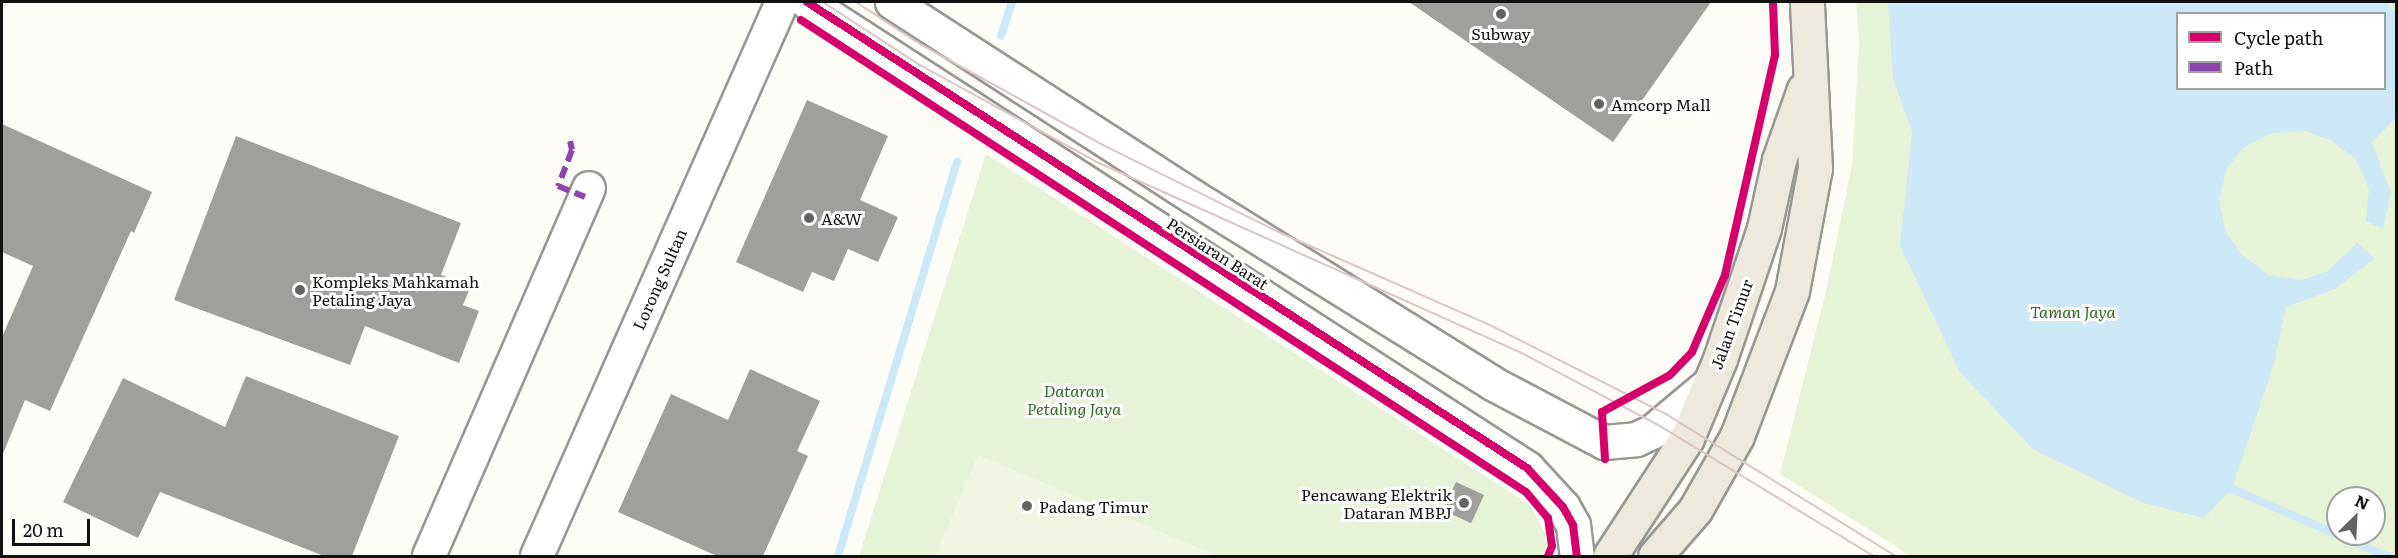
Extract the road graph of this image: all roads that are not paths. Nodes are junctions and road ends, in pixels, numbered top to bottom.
1 (782, 2) edge
2 (807, 2) edge
3 (892, 2) edge
4 (1807, 2) edge
5 (1810, 73) junction
6 (589, 188) dead end
7 (1709, 384) junction
8 (429, 556) edge
9 (537, 556) edge
10 (1577, 556) edge
11 (1610, 556) edge
12 (1655, 556) edge

1 - 9 street, Lorong Sultan
2 - 10 street, Persiaran Barat
3 - 7 street, Persiaran Barat
4 - 5 main road, Jalan Timur
5 - 7 main road, Jalan Timur
5 - 12 main road, Jalan Timur
6 - 8 street
7 - 11 main road, Jalan Timur

